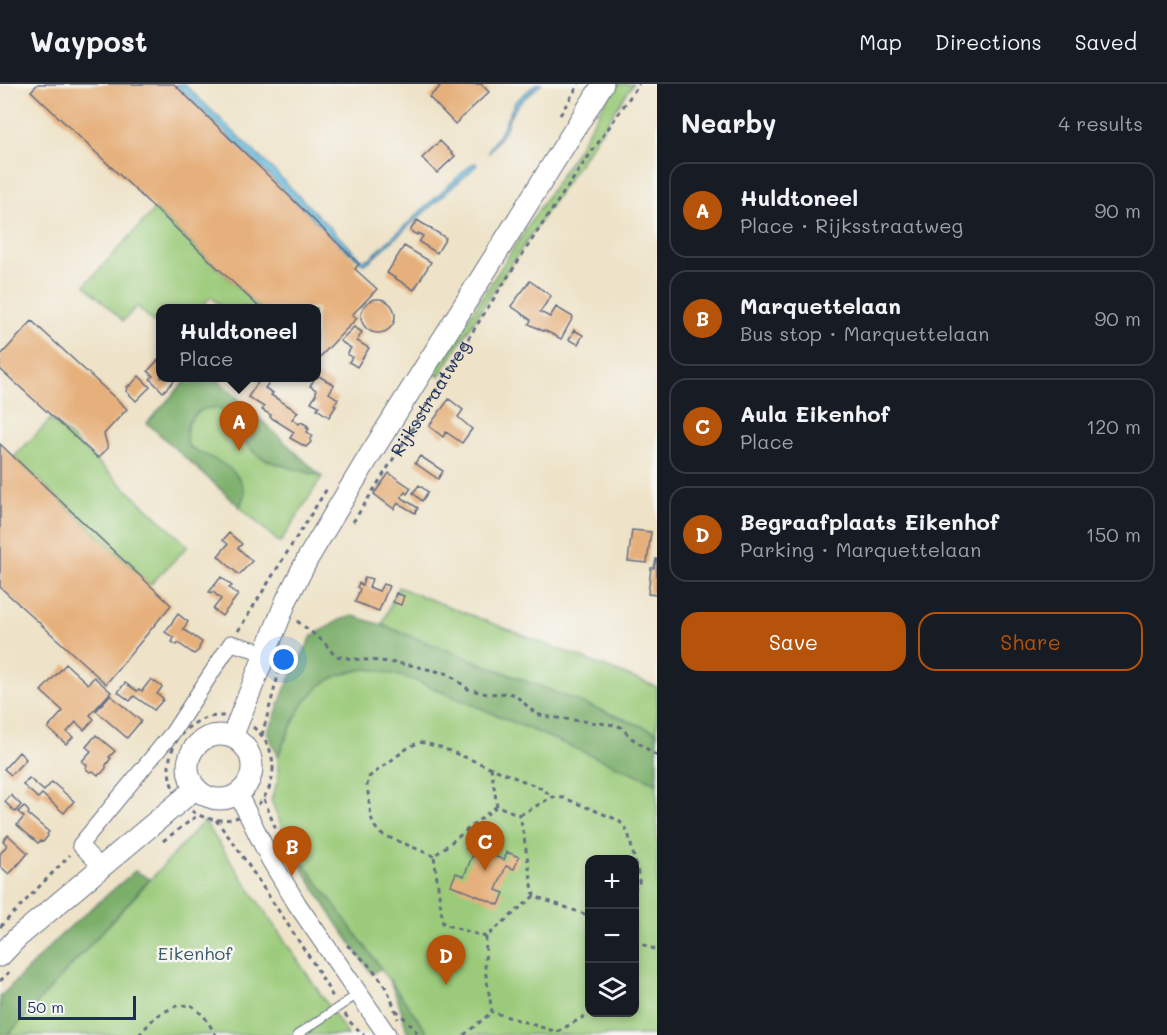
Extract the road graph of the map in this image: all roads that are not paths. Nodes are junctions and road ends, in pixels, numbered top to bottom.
1 (603, 84) edge
2 (266, 653) junction
3 (236, 728) junction
4 (188, 794) junction
5 (238, 794) junction
6 (102, 867) junction
7 (0, 956) edge
8 (359, 993) junction
9 (394, 1031) edge
10 (297, 1035) edge

1 - 2 main road, Rijksstraatweg
2 - 3 main road, Rijksstraatweg
2 - 6 street
3 - 4 main road
3 - 5 main road
4 - 5 main road
4 - 6 main road
5 - 8 street
6 - 7 main road
8 - 9 street
8 - 10 lane

